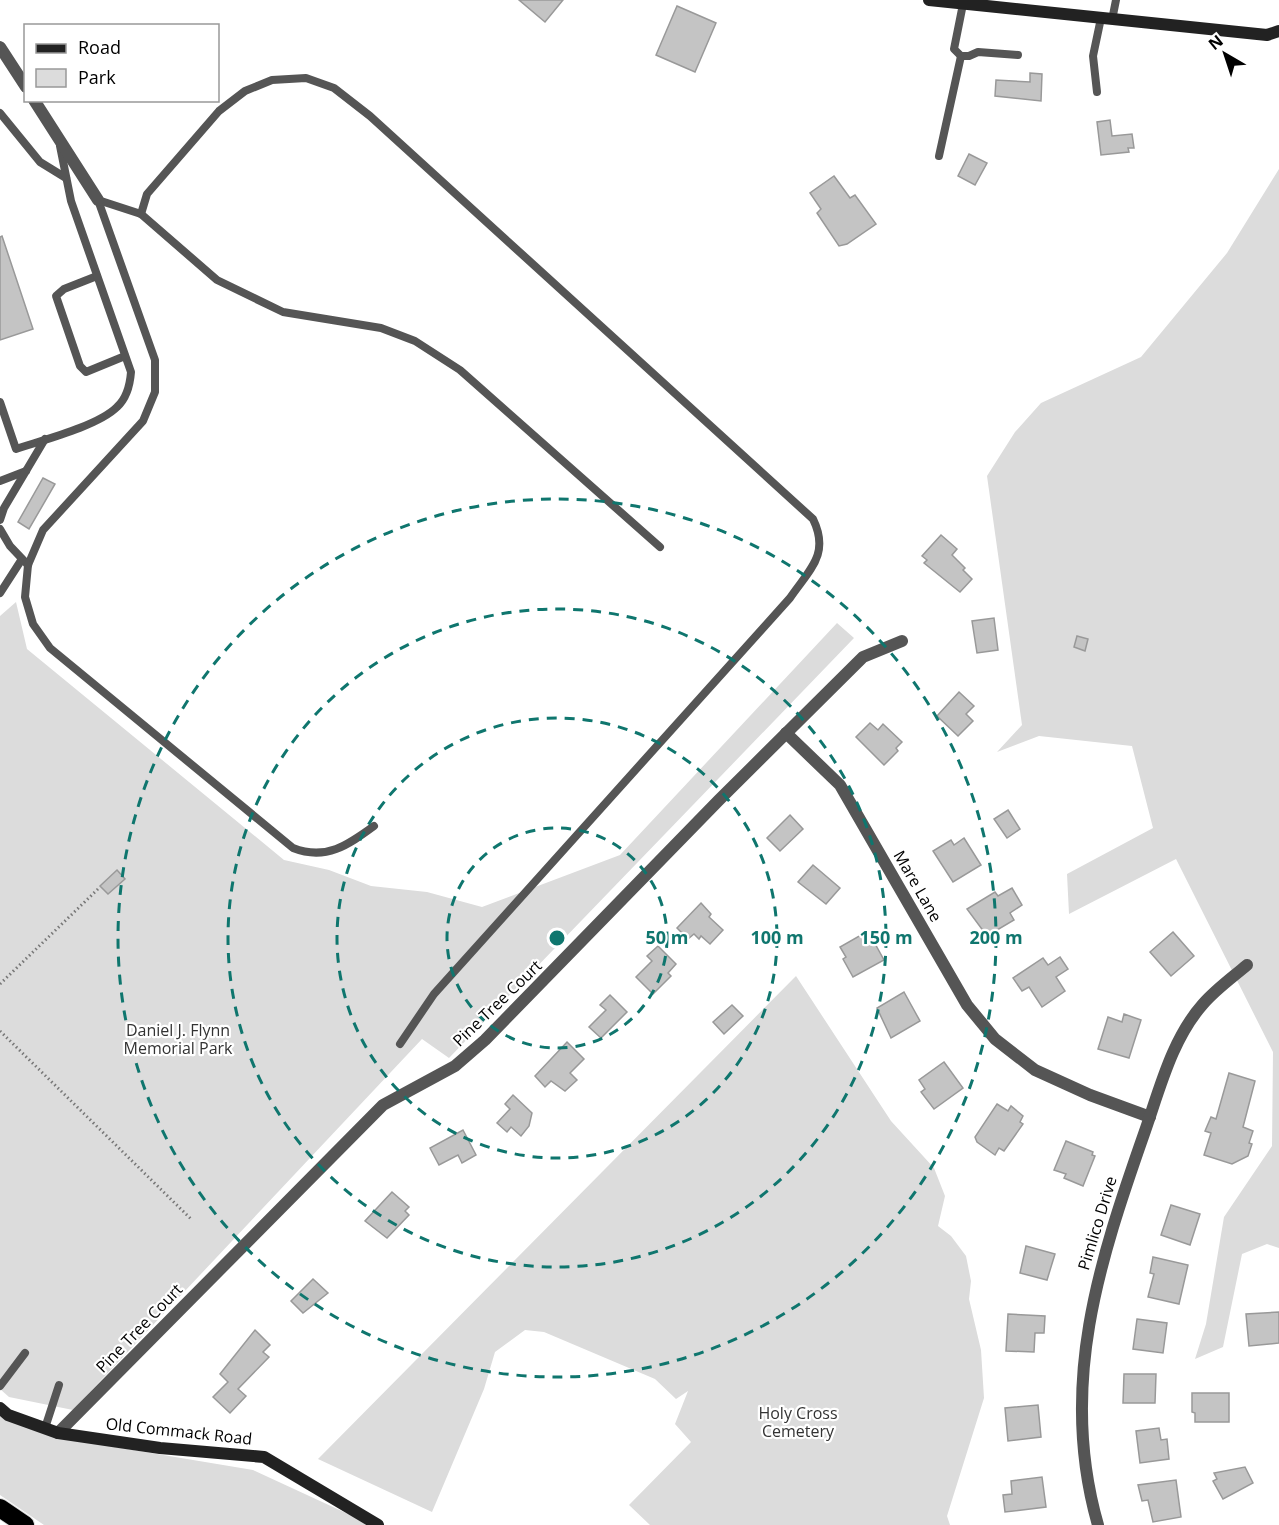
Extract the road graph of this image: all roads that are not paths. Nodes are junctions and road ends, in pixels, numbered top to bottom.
1 (930, 0) edge
2 (1116, 0) edge
3 (963, 4) junction
4 (1106, 19) junction
5 (1279, 31) edge
6 (0, 46) edge
7 (1018, 55) dead end
8 (961, 56) junction
9 (24, 84) edge
10 (1097, 92) dead end
11 (35, 102) edge
12 (0, 113) edge
13 (58, 139) junction
14 (939, 156) dead end
15 (66, 178) junction
16 (98, 200) junction
17 (141, 214) junction
18 (97, 276) junction
19 (125, 356) junction
20 (0, 402) edge
21 (45, 439) junction
22 (26, 471) junction
23 (0, 481) edge
24 (1, 516) edge
25 (0, 529) edge
26 (660, 547) dead end
27 (25, 562) junction
28 (0, 593) edge
29 (902, 641) dead end
30 (786, 733) junction
31 (374, 826) dead end
32 (1247, 964) dead end
33 (400, 1044) dead end
34 (1150, 1117) junction
35 (25, 1353) dead end
36 (59, 1385) dead end
37 (0, 1386) edge
38 (0, 1408) edge
39 (45, 1428) junction
40 (58, 1433) junction
41 (0, 1508) edge
42 (25, 1525) edge
43 (378, 1525) edge
44 (1098, 1525) edge

1 - 3 street
2 - 4 lane
3 - 4 street
3 - 8 lane
4 - 5 street
4 - 10 lane
6 - 9 street
7 - 8 lane
8 - 14 lane
11 - 13 street
12 - 15 lane
13 - 15 lane
13 - 16 street
15 - 18 lane
16 - 17 lane
16 - 27 lane
17 - 26 lane
17 - 33 lane
18 - 19 lane
18 - 19 lane
19 - 21 lane
20 - 21 lane
21 - 22 lane
22 - 23 lane
22 - 24 lane
25 - 27 lane
27 - 28 lane
27 - 31 lane
29 - 30 street, Pine Tree Court
30 - 34 street, Mare Lane
30 - 40 street, Pine Tree Court
32 - 34 street, Pimlico Drive
34 - 44 street, Pimlico Drive
35 - 37 lane
36 - 39 lane
38 - 39 street, Old Commack Road
39 - 40 street, Old Commack Road
40 - 43 street, Old Commack Road
41 - 42 highway

